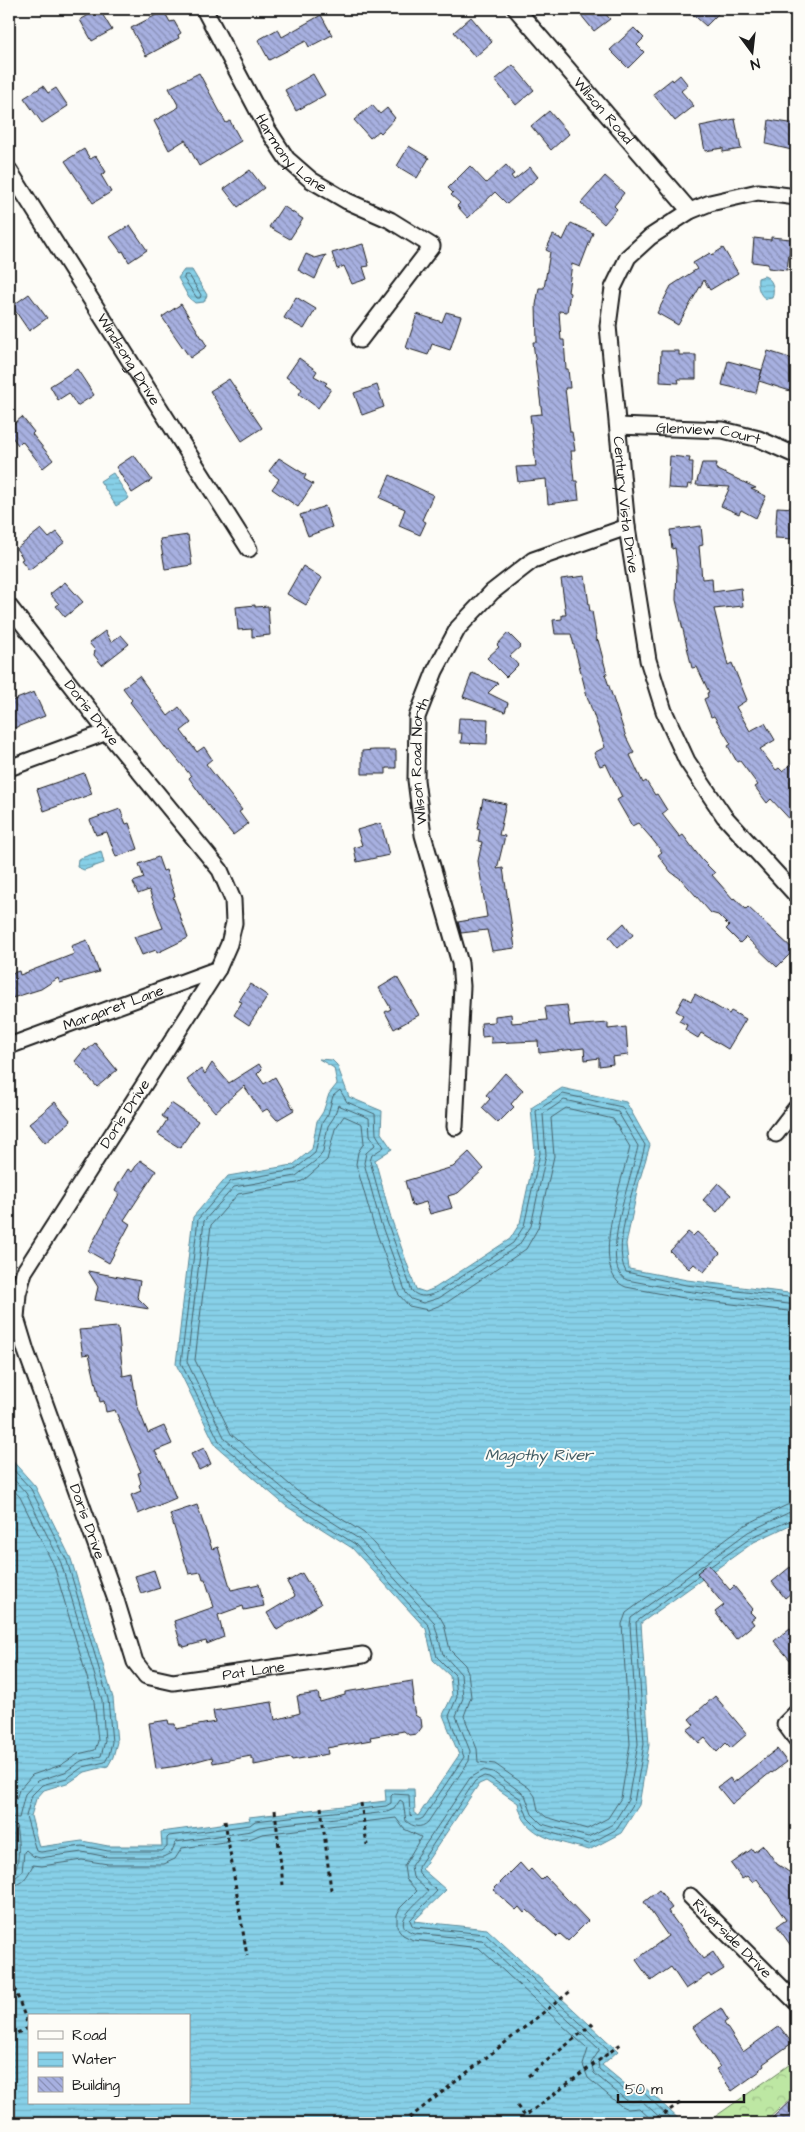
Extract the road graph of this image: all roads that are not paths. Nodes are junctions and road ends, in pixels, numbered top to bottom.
1 (204, 9) edge
2 (516, 9) edge
3 (9, 170) edge
4 (796, 197) edge
5 (690, 211) junction
6 (360, 340) dead end
7 (618, 426) junction
8 (795, 455) edge
9 (627, 527) junction
10 (249, 549) dead end
11 (9, 606) edge
12 (108, 732) junction
13 (9, 768) edge
14 (796, 895) edge
15 (218, 969) junction
16 (9, 1046) edge
17 (796, 1108) edge
18 (455, 1127) dead end
19 (776, 1134) dead end
20 (12, 1317) edge
21 (363, 1655) dead end
22 (146, 1676) joint
23 (791, 1718) edge
24 (796, 1739) edge
25 (690, 1896) dead end
26 (796, 2002) edge

1 - 6 street, Harmony Lane
2 - 5 street, Wilson Road
3 - 10 street, Windsong Drive
4 - 5 street, Century Vista Drive
5 - 7 street, Century Vista Drive
7 - 8 street, Glenview Court
7 - 9 street, Century Vista Drive
9 - 14 street, Century Vista Drive
9 - 18 street, Wilson Road North
11 - 12 street, Doris Drive
12 - 13 street
12 - 15 street, Doris Drive
15 - 16 street, Margaret Lane
15 - 20 street, Doris Drive
17 - 19 street
20 - 22 street, Doris Drive
21 - 22 street, Pat Lane
23 - 24 street
25 - 26 street, Riverside Drive

